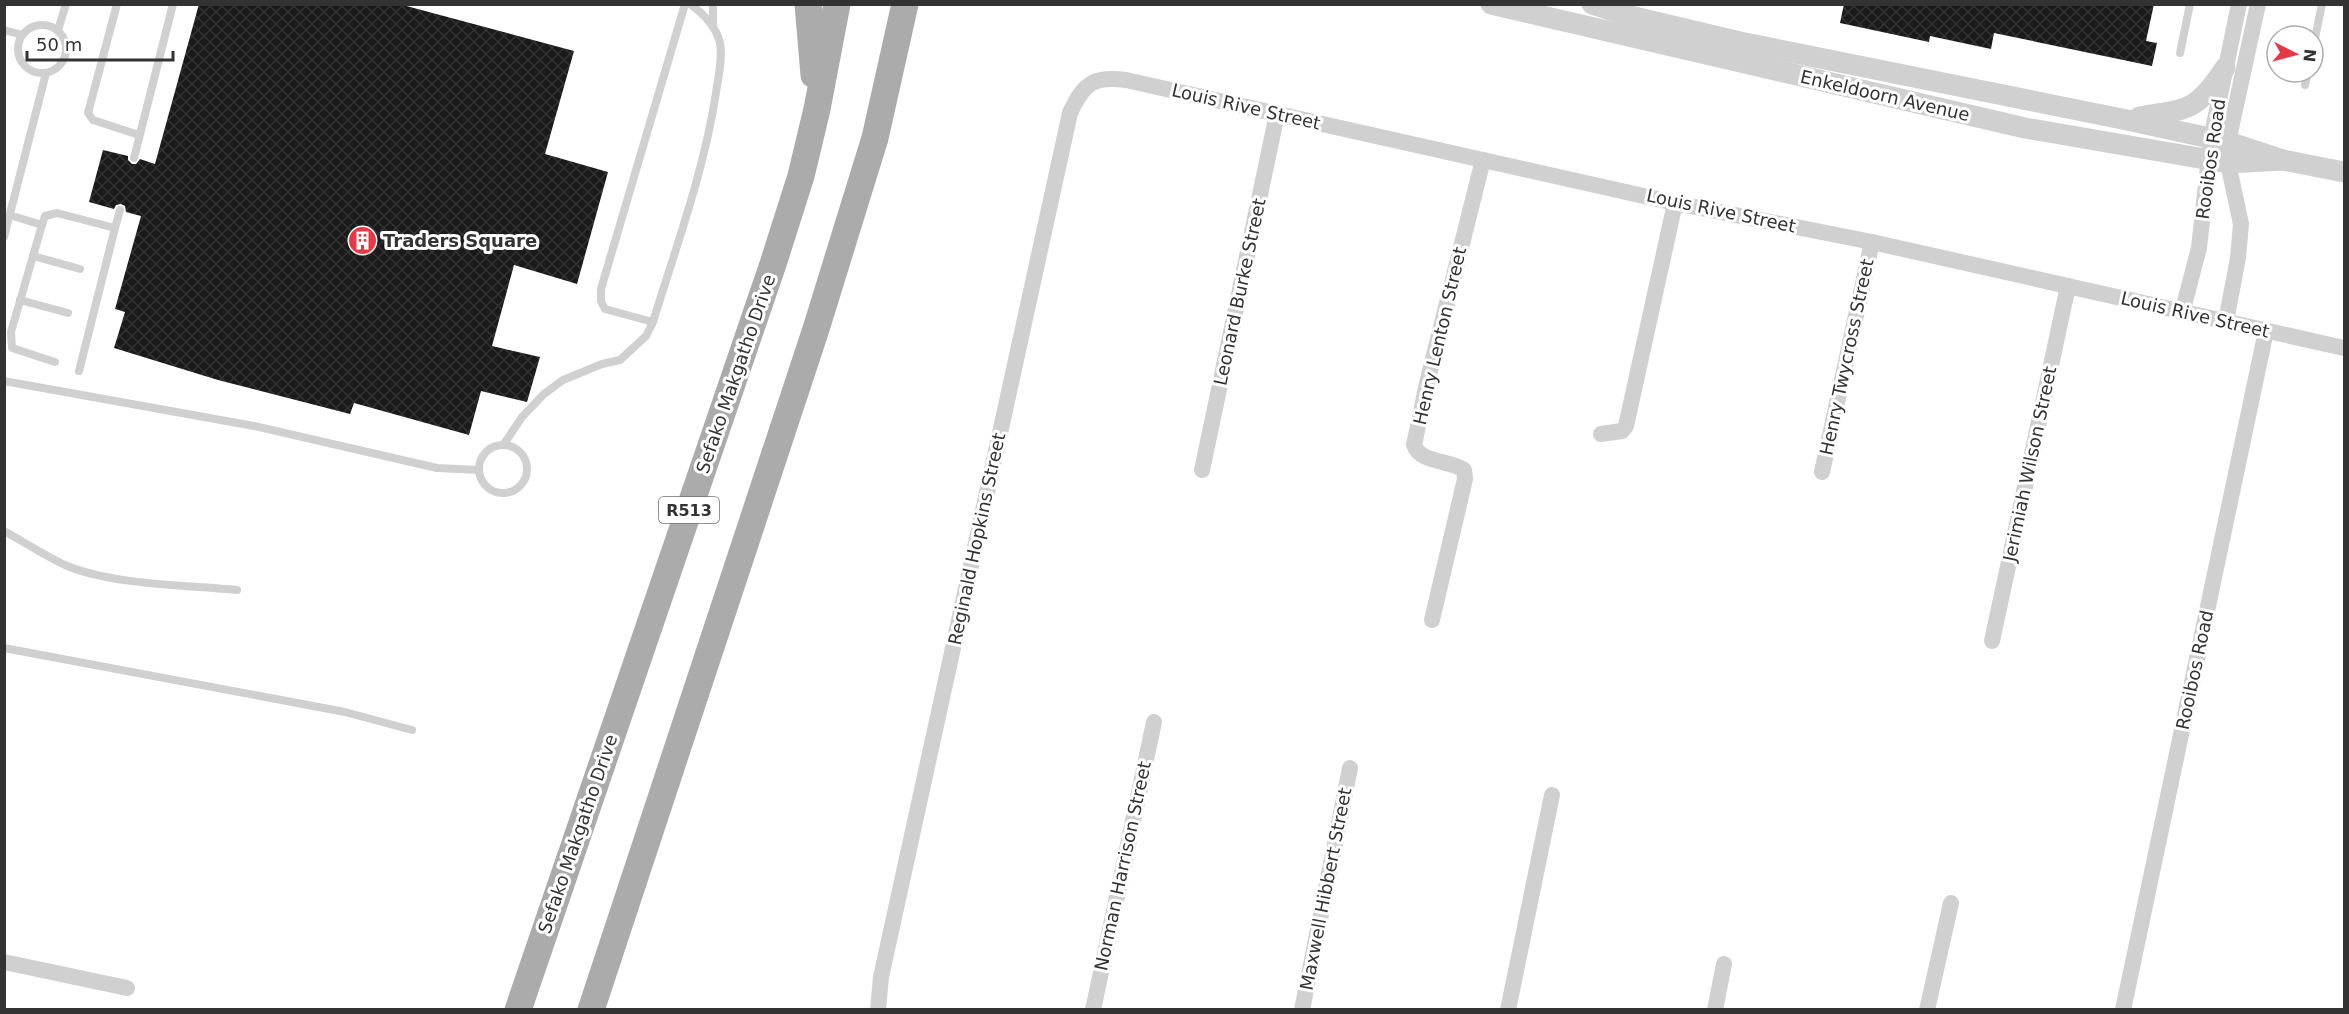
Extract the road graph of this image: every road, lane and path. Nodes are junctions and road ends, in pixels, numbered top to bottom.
1 (66, 4) edge
2 (117, 4) edge
3 (173, 4) edge
4 (685, 4) edge
5 (690, 4) edge
6 (713, 4) edge
7 (808, 4) edge
8 (837, 4) edge
9 (905, 4) edge
10 (1491, 4) edge
11 (1592, 4) edge
12 (2190, 4) edge
13 (2239, 4) edge
14 (2258, 4) edge
15 (2322, 4) edge
16 (2318, 24) edge
17 (713, 26) junction
18 (4, 30) edge
19 (58, 30) junction
20 (22, 35) junction
21 (2180, 53) dead end
22 (2225, 68) junction
23 (46, 73) junction
24 (1097, 80) joint
25 (817, 109) junction
26 (1277, 114) junction
27 (2127, 120) junction
28 (139, 135) junction
29 (2219, 151) junction
30 (134, 158) dead end
31 (1483, 160) junction
32 (2344, 172) edge
33 (1675, 203) junction
34 (120, 210) dead end
35 (16, 217) dead end
36 (42, 225) junction
37 (116, 228) junction
38 (4, 237) edge
39 (1872, 242) junction
40 (33, 256) junction
41 (80, 269) dead end
42 (2068, 286) junction
43 (20, 300) junction
44 (68, 313) dead end
45 (2182, 313) junction
46 (2226, 321) junction
47 (653, 322) junction
48 (2266, 331) junction
49 (2344, 348) edge
50 (54, 362) dead end
51 (79, 372) dead end
52 (4, 381) edge
53 (1601, 434) dead end
54 (504, 444) junction
55 (479, 470) junction
56 (1202, 470) dead end
57 (1822, 472) dead end
58 (4, 531) edge
59 (237, 590) dead end
60 (1432, 620) dead end
61 (1992, 641) dead end
62 (4, 648) edge
63 (1154, 722) dead end
64 (412, 730) dead end
65 (1350, 768) dead end
66 (1552, 795) dead end
67 (1951, 903) dead end
68 (4, 962) edge
69 (1724, 963) dead end
70 (127, 988) dead end
71 (518, 1010) edge
72 (591, 1010) edge
73 (878, 1010) edge
74 (1093, 1010) edge
75 (1302, 1010) edge
76 (1508, 1010) edge
77 (1715, 1010) edge
78 (1927, 1010) edge
79 (2123, 1010) edge

1 - 19 lane
2 - 28 lane
3 - 28 lane
4 - 47 lane
5 - 17 lane
6 - 17 lane
7 - 25 main road
8 - 25 main road, Sefako Makgatho Drive / R513
9 - 72 main road
10 - 29 street, Enkeldoorn Avenue
11 - 27 street, Enkeldoorn Avenue
12 - 21 lane
13 - 22 street, Rooibos Road
14 - 29 street, Rooibos Road
15 - 16 lane
17 - 47 lane
18 - 20 lane
19 - 20 lane
19 - 23 lane
20 - 23 lane
22 - 27 street
22 - 29 street, Rooibos Road
23 - 38 lane
24 - 26 street, Louis Rive Street
24 - 73 street, Reginald Hopkins Street
25 - 71 main road, Sefako Makgatho Drive / R513
26 - 31 street, Louis Rive Street
26 - 56 street, Leonard Burke Street
27 - 29 street, Enkeldoorn Avenue
28 - 30 lane
29 - 32 street, Enkeldoorn Avenue
29 - 45 street, Rooibos Road
29 - 46 street, Rooibos Road
31 - 33 street, Louis Rive Street
31 - 60 street, Henry Lenton Street
33 - 39 street, Louis Rive Street
33 - 53 street
34 - 37 lane
35 - 36 lane
36 - 37 lane
36 - 40 lane
37 - 51 lane
39 - 42 street, Louis Rive Street
39 - 57 street, Henry Twycross Street
40 - 41 lane
40 - 43 lane
42 - 45 street, Louis Rive Street
42 - 61 street, Jerimiah Wilson Street
43 - 44 lane
43 - 50 lane
45 - 46 street, Louis Rive Street
46 - 48 street, Louis Rive Street
47 - 54 lane
48 - 49 street, Louis Rive Street
48 - 79 street, Rooibos Road
52 - 55 lane
54 - 55 lane
54 - 55 lane
58 - 59 lane
62 - 64 lane
63 - 74 street, Norman Harrison Street
65 - 75 street, Maxwell Hibbert Street
66 - 76 street
67 - 78 street
68 - 70 street
69 - 77 street

